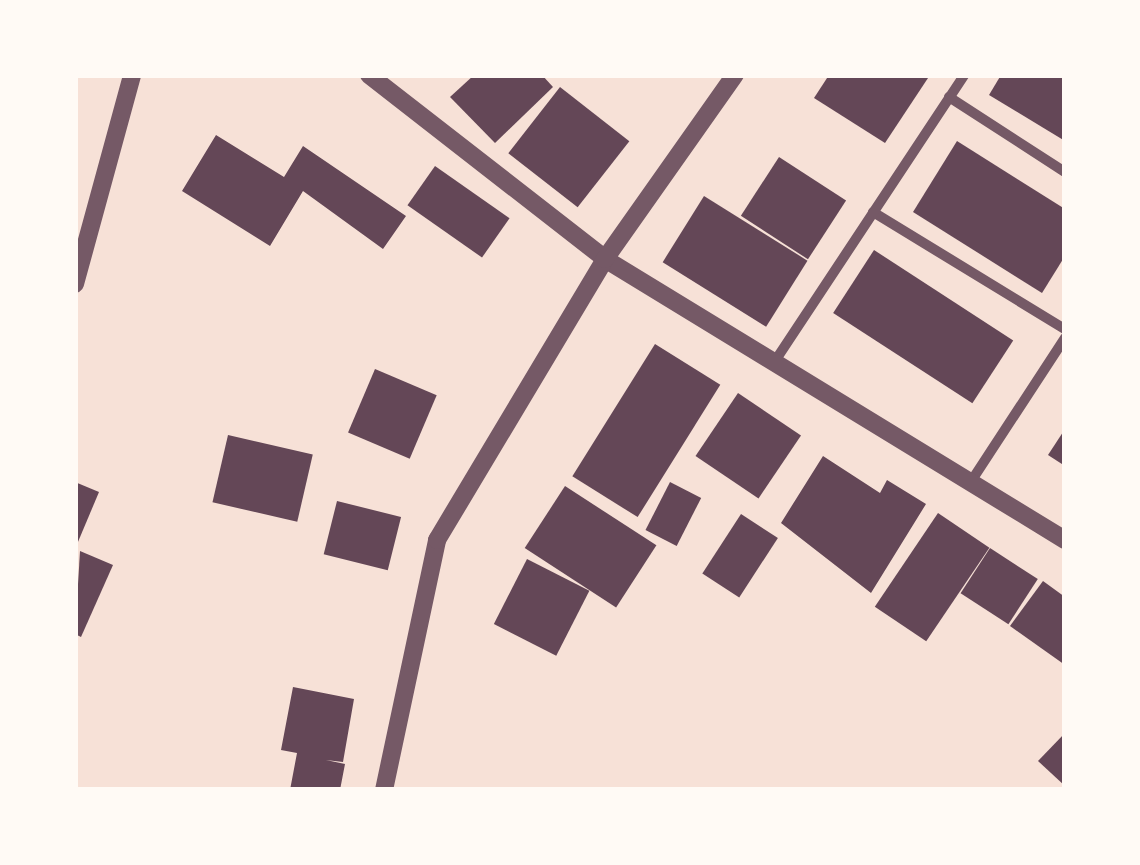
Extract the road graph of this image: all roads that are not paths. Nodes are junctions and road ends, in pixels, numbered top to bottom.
1 (132, 75) edge
2 (369, 75) edge
3 (735, 75) edge
4 (964, 75) edge
5 (949, 97) junction
6 (1065, 172) edge
7 (873, 212) junction
8 (605, 259) junction
9 (75, 284) edge
10 (1065, 329) edge
11 (1065, 338) edge
12 (775, 361) junction
13 (972, 480) junction
14 (1065, 540) edge
15 (384, 790) edge

1 - 9 street
2 - 8 street
3 - 8 street
4 - 5 street
5 - 6 street
5 - 7 street
7 - 10 street
7 - 12 street
8 - 12 street
8 - 15 street
11 - 13 street
12 - 13 street
13 - 14 street

